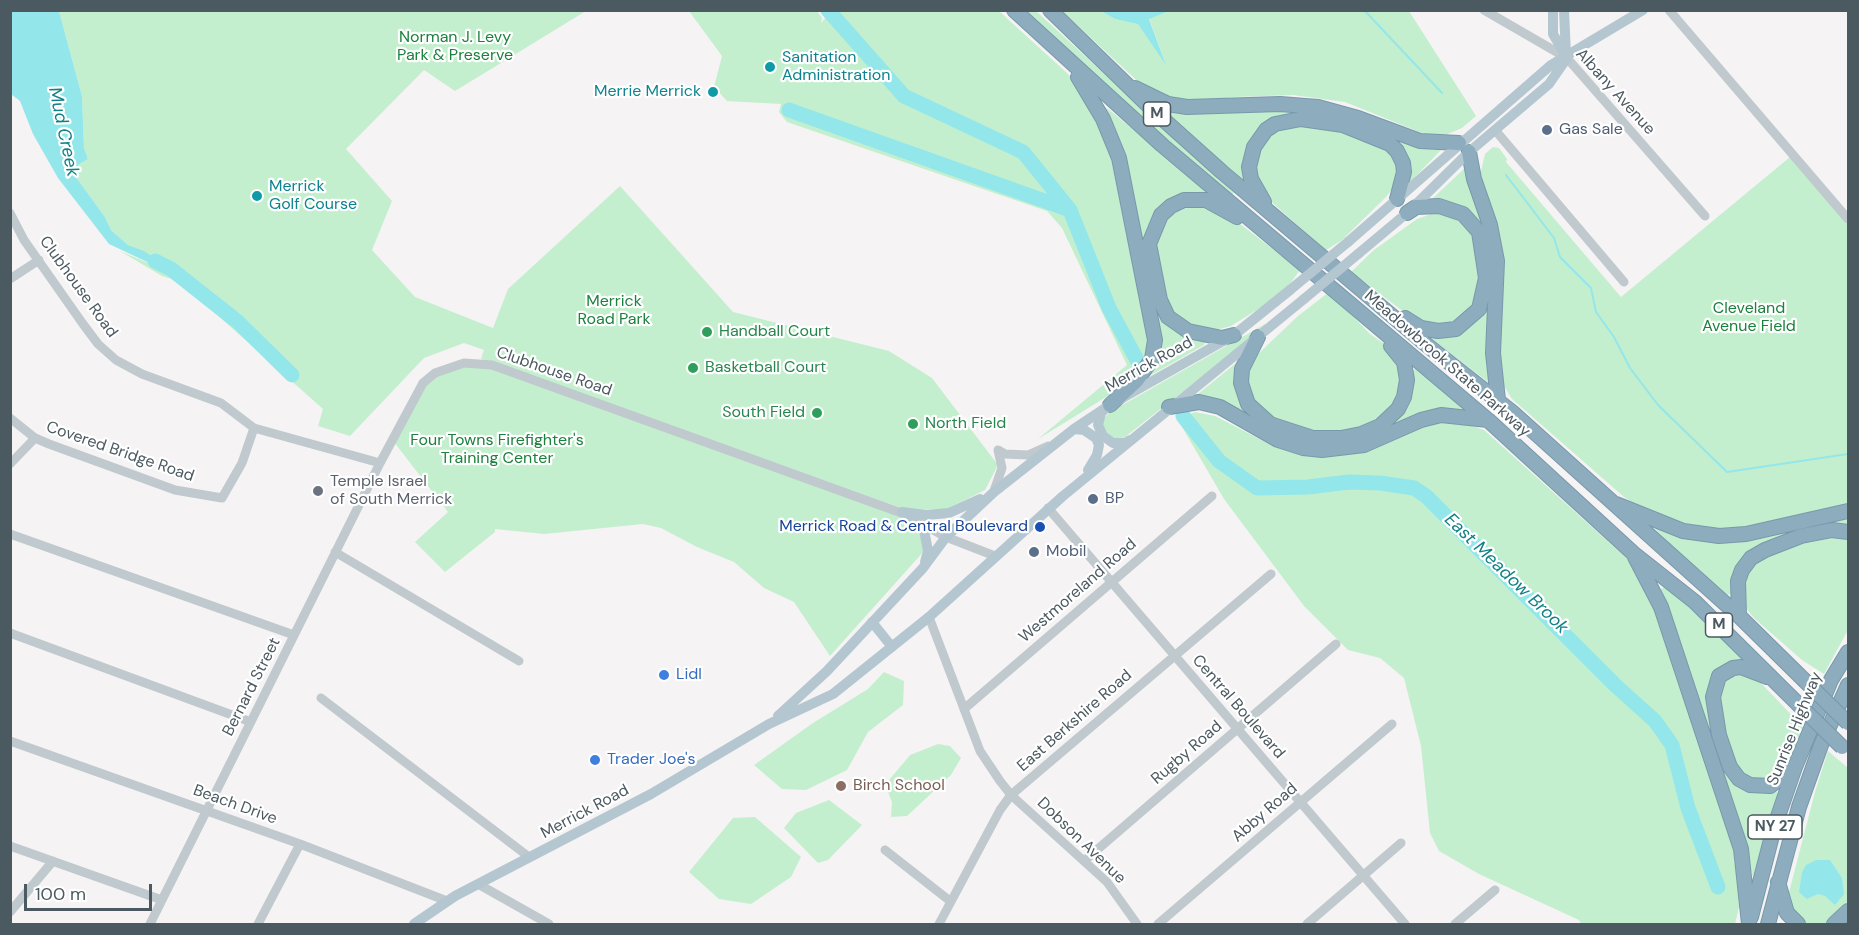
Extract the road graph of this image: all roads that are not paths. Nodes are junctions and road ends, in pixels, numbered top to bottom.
1 (1014, 10) edge
2 (1050, 10) edge
3 (1484, 10) edge
4 (1553, 10) edge
5 (1564, 10) edge
6 (1643, 10) edge
7 (1669, 10) edge
8 (1567, 58) junction
9 (1071, 64) junction
10 (1127, 84) junction
11 (1495, 130) junction
12 (1464, 147) junction
13 (1397, 199) junction
14 (1270, 211) junction
15 (10, 213) edge
16 (1407, 213) junction
17 (1705, 216) dead end
18 (1848, 219) edge
19 (1263, 231) junction
20 (39, 260) junction
21 (10, 279) edge
22 (1624, 282) dead end
23 (1377, 302) junction
24 (1366, 316) junction
25 (1234, 335) junction
26 (1258, 338) junction
27 (1498, 400) junction
28 (1110, 405) junction
29 (1169, 407) junction
30 (10, 418) edge
31 (1488, 420) junction
32 (254, 428) junction
33 (1074, 429) junction
34 (1135, 436) junction
35 (35, 438) junction
36 (1056, 442) junction
37 (380, 463) junction
38 (10, 464) edge
39 (994, 492) junction
40 (1063, 496) junction
41 (1212, 496) dead end
42 (1615, 503) junction
43 (1048, 508) junction
44 (1848, 511) edge
45 (902, 512) junction
46 (1848, 532) edge
47 (10, 534) edge
48 (946, 537) junction
49 (334, 552) junction
50 (1633, 553) junction
51 (995, 556) junction
52 (923, 568) junction
53 (1271, 574) dead end
54 (1112, 582) junction
55 (1739, 616) junction
56 (929, 617) junction
57 (872, 622) junction
58 (10, 633) edge
59 (294, 635) junction
60 (1336, 644) dead end
61 (892, 647) junction
62 (1848, 652) edge
63 (1175, 656) junction
64 (519, 661) dead end
65 (1772, 679) junction
66 (1848, 685) edge
67 (321, 698) dead end
68 (964, 709) junction
69 (251, 722) junction
70 (1848, 723) edge
71 (769, 724) junction
72 (1392, 724) dead end
73 (1238, 729) junction
74 (10, 741) edge
75 (1845, 750) edge
76 (1795, 767) junction
77 (1011, 795) junction
78 (1301, 802) junction
79 (207, 811) junction
80 (1401, 843) dead end
81 (300, 844) junction
82 (10, 846) edge
83 (885, 850) dead end
84 (529, 857) junction
85 (53, 861) junction
86 (1084, 861) junction
87 (1364, 876) junction
88 (1778, 881) junction
89 (478, 884) junction
90 (1495, 890) dead end
91 (162, 900) junction
92 (447, 901) junction
93 (950, 901) junction
94 (1848, 911) edge
95 (10, 912) edge
96 (150, 924) edge
97 (258, 924) edge
98 (414, 924) edge
99 (549, 924) edge
100 (939, 924) edge
101 (1137, 924) edge
102 (1158, 924) edge
103 (1307, 924) edge
104 (1405, 924) edge
105 (1455, 924) edge
106 (1749, 924) edge
107 (1768, 924) edge
108 (1798, 924) edge
109 (1834, 924) edge

1 - 9 highway, Meadowbrook State Parkway / M
2 - 10 highway, Meadowbrook State Parkway / M
3 - 8 street, Albany Avenue
4 - 8 main road
5 - 8 main road
6 - 8 main road, Merrick Road
7 - 18 street
8 - 11 main road, Merrick Road
8 - 12 main road, Merrick Road
8 - 17 street, Albany Avenue
9 - 19 highway, Meadowbrook State Parkway / M
9 - 28 highway
10 - 12 highway
10 - 14 highway, Meadowbrook State Parkway / M
11 - 12 main road, Merrick Road
11 - 22 street
12 - 13 main road, Merrick Road
12 - 16 main road, Merrick Road
12 - 27 highway
13 - 14 highway
13 - 25 main road, Merrick Road, bridge
14 - 23 highway, Meadowbrook State Parkway / M
15 - 20 street, Clubhouse Road
16 - 23 highway
16 - 26 main road, Merrick Road, bridge
19 - 24 highway, Meadowbrook State Parkway / M
19 - 25 highway
20 - 21 street
20 - 32 street, Clubhouse Road
23 - 27 highway, Meadowbrook State Parkway / M
24 - 26 highway
24 - 31 highway, Meadowbrook State Parkway / M
25 - 28 main road, Merrick Road
26 - 29 main road, Merrick Road
27 - 42 highway, Meadowbrook State Parkway / M
28 - 33 main road, Merrick Road
28 - 34 main road
29 - 31 highway
29 - 34 main road, Merrick Road
30 - 35 street, Covered Bridge Road
31 - 50 highway, Meadowbrook State Parkway / M
32 - 35 street, Covered Bridge Road
32 - 37 street, Clubhouse Road
33 - 36 main road, Merrick Road
33 - 40 main road
34 - 40 main road, Merrick Road
35 - 38 street
36 - 39 main road, Merrick Road
36 - 39 street
37 - 45 street, Clubhouse Road
37 - 49 street, Bernard Street
39 - 45 main road
39 - 48 main road, Merrick Road
40 - 43 main road, Merrick Road
41 - 54 street, Westmoreland Road
42 - 44 highway
42 - 55 highway, Meadowbrook State Parkway / M
43 - 51 main road, Merrick Road
43 - 54 street, Central Boulevard
45 - 48 street, Clubhouse Road
45 - 52 main road
46 - 55 highway
47 - 59 street
48 - 51 street, Clubhouse Road
48 - 52 main road, Merrick Road
49 - 59 street, Bernard Street
49 - 64 street
50 - 65 highway, Meadowbrook State Parkway / M
50 - 106 highway
51 - 56 main road, Merrick Road
52 - 57 main road, Merrick Road
53 - 63 street, East Berkshire Road
54 - 63 street, Central Boulevard
54 - 68 street, Westmoreland Road
55 - 70 highway, Meadowbrook State Parkway / M, bridge
56 - 61 main road, Merrick Road
56 - 68 street, Dobson Avenue
57 - 61 main road
57 - 71 main road, Merrick Road
58 - 69 street
59 - 69 street, Bernard Street
60 - 73 street, Rugby Road
61 - 71 main road, Merrick Road
62 - 76 highway, Sunrise Highway / NY 27
63 - 73 street, Central Boulevard
63 - 77 street, East Berkshire Road
65 - 75 highway, Meadowbrook State Parkway / M, bridge
65 - 76 highway
66 - 88 highway, Sunrise Highway / NY 27
67 - 84 street
68 - 77 street, Dobson Avenue
69 - 79 street, Bernard Street
71 - 84 main road, Merrick Road
72 - 78 street, Abby Road
73 - 78 street, Central Boulevard
73 - 86 street, Rugby Road
74 - 79 street, Beach Drive
76 - 106 highway, Sunrise Highway / NY 27
77 - 86 street, Dobson Avenue
77 - 93 street, East Berkshire Road
78 - 87 street, Central Boulevard
78 - 102 street, Abby Road
79 - 81 street, Beach Drive
79 - 91 street, Bernard Street
80 - 87 street
81 - 92 street, Beach Drive
81 - 97 street
82 - 85 street
83 - 93 street
84 - 89 main road, Merrick Road
85 - 91 street
85 - 95 street
86 - 101 street, Dobson Avenue
87 - 103 street
87 - 104 street, Central Boulevard
88 - 107 highway, Sunrise Highway / NY 27
88 - 108 highway
89 - 92 main road, Merrick Road
89 - 99 street
90 - 105 street
91 - 96 street, Bernard Street
92 - 98 main road, Merrick Road
93 - 100 street, East Berkshire Road
94 - 109 highway

